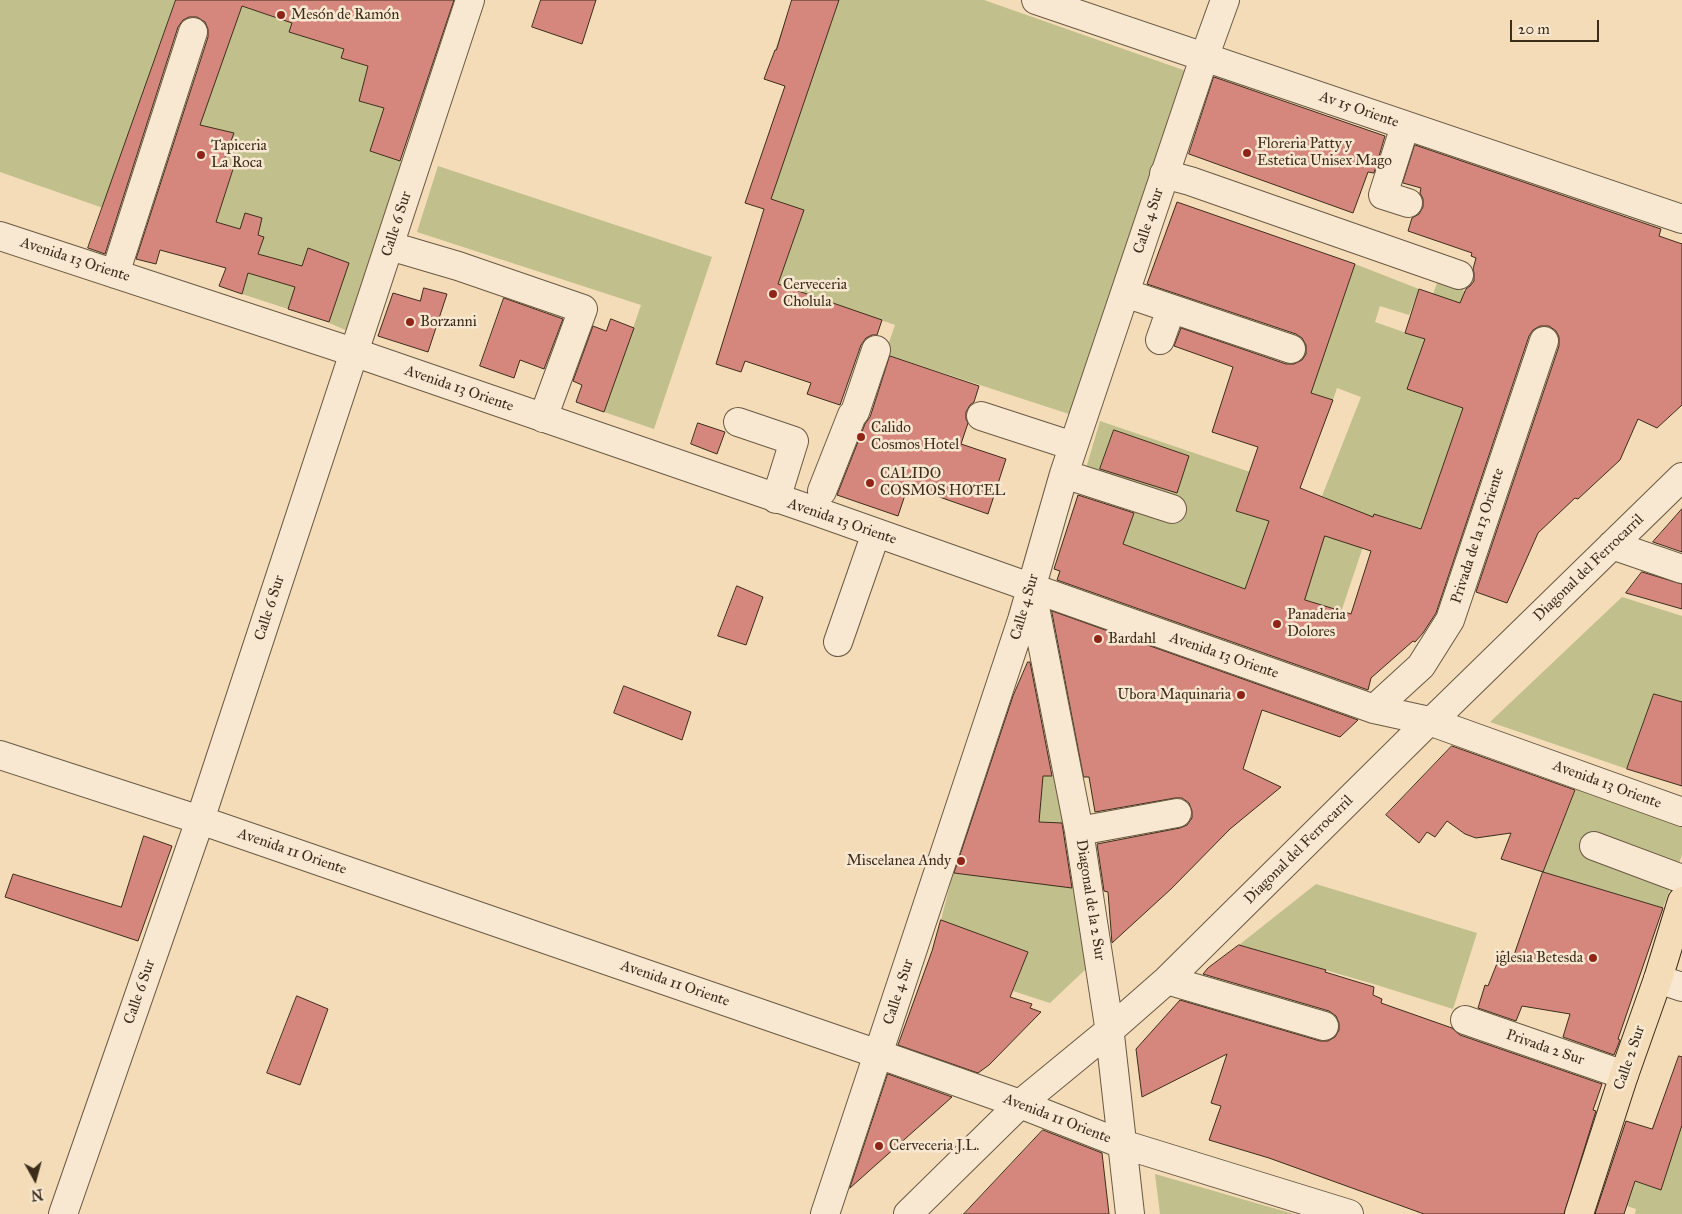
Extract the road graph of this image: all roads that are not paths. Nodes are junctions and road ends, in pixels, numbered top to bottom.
1 (470, 0) edge
2 (1036, 0) edge
3 (1225, 0) edge
4 (193, 32) dead end
5 (1204, 58) junction
6 (1405, 126) junction
7 (1164, 174) junction
8 (1408, 203) dead end
9 (1682, 219) edge
10 (0, 236) edge
11 (390, 246) junction
12 (115, 274) junction
13 (1459, 275) dead end
14 (1125, 293) junction
15 (1171, 309) junction
16 (1160, 340) dead end
17 (1544, 341) dead end
18 (1291, 349) dead end
19 (876, 350) dead end
20 (354, 352) junction
21 (981, 416) dead end
22 (543, 418) junction
23 (738, 422) dead end
24 (1073, 446) junction
25 (1064, 474) junction
26 (1682, 477) edge
27 (822, 491) dead end
28 (776, 499) junction
29 (1172, 509) dead end
30 (876, 533) junction
31 (1612, 545) junction
32 (1682, 570) edge
33 (1031, 588) junction
34 (838, 642) dead end
35 (1374, 709) junction
36 (1429, 721) junction
37 (0, 755) edge
38 (1682, 812) edge
39 (1177, 813) dead end
40 (200, 820) junction
41 (1079, 831) junction
42 (1594, 846) dead end
43 (1682, 880) edge
44 (1682, 901) edge
45 (1167, 980) junction
46 (1670, 983) edge
47 (1465, 1020) dead end
48 (1324, 1026) dead end
49 (1110, 1030) junction
50 (878, 1054) junction
51 (1624, 1075) junction
52 (1020, 1104) junction
53 (1122, 1144) junction
54 (63, 1214) edge
55 (825, 1214) edge
56 (908, 1214) edge
57 (1130, 1214) edge
58 (1349, 1214) edge
59 (1579, 1214) edge

1 - 11 street, Calle 6 Sur
2 - 5 street, Av 15 Oriente
3 - 5 street, Calle 4 Sur
4 - 12 street
5 - 6 street, Av 15 Oriente
5 - 7 street, Calle 4 Sur
6 - 8 street
6 - 9 street, Av 15 Oriente
7 - 13 street
7 - 14 street, Calle 4 Sur
10 - 12 street, Avenida 13 Oriente
11 - 20 street, Calle 6 Sur
11 - 22 street
12 - 20 street, Avenida 13 Oriente
14 - 15 street
14 - 24 street, Calle 4 Sur
15 - 16 street
15 - 18 street
17 - 35 street, Privada de la 13 Oriente
19 - 27 street
20 - 22 street, Avenida 13 Oriente
20 - 40 street, Calle 6 Sur
21 - 24 street
22 - 28 street, Avenida 13 Oriente
23 - 28 street
24 - 25 street, Calle 4 Sur
25 - 29 street
25 - 33 street, Calle 4 Sur
26 - 31 street, Diagonal del Ferrocarril
28 - 30 street, Avenida 13 Oriente
30 - 33 street, Avenida 13 Oriente
30 - 34 street
31 - 32 street
31 - 36 street, Diagonal del Ferrocarril
33 - 35 street, Avenida 13 Oriente
33 - 41 street, Diagonal de la 2 Sur
33 - 50 street, Calle 4 Sur
35 - 36 street, Avenida 13 Oriente
36 - 38 street, Avenida 13 Oriente
36 - 45 street, Diagonal del Ferrocarril
37 - 40 street, Avenida 11 Oriente
39 - 41 street
40 - 50 street, Avenida 11 Oriente
40 - 54 street, Calle 6 Sur
41 - 49 street, Diagonal de la 2 Sur
42 - 43 street
44 - 46 main road, Calle 2 Sur
45 - 48 street
45 - 49 street, Diagonal del Ferrocarril
46 - 51 main road, Calle 2 Sur
47 - 51 street, Privada 2 Sur
49 - 52 street, Diagonal del Ferrocarril
49 - 53 street, Diagonal de la 2 Sur
50 - 52 street, Avenida 11 Oriente
50 - 55 street, Calle 4 Sur
51 - 59 main road, Calle 2 Sur
52 - 53 street, Avenida 11 Oriente
52 - 56 street, Diagonal del Ferrocarril
53 - 57 street, Diagonal de la 2 Sur
53 - 58 street, Avenida 11 Oriente

